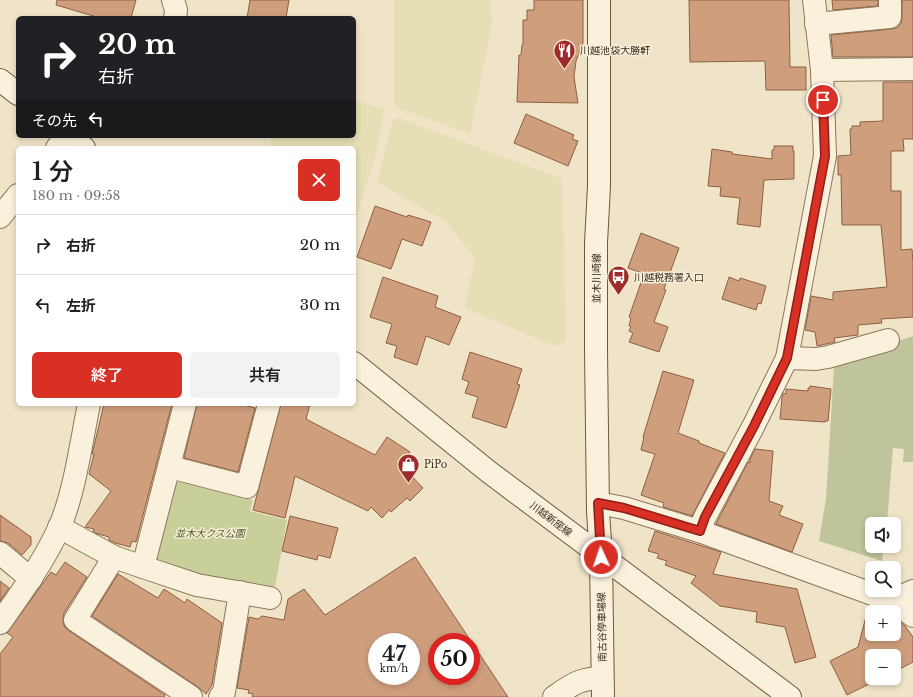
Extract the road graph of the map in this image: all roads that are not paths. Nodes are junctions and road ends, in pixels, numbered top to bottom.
1 (173, 0) edge
2 (599, 0) edge
3 (814, 0) edge
4 (890, 0) edge
5 (175, 16) edge
6 (816, 24) junction
7 (913, 69) edge
8 (822, 70) junction
9 (0, 80) edge
10 (16, 92) edge
11 (66, 138) edge
12 (71, 138) edge
13 (59, 146) edge
14 (81, 146) edge
15 (16, 197) edge
16 (0, 217) edge
17 (888, 340) dead end
18 (787, 358) junction
19 (356, 366) edge
20 (89, 406) edge
21 (185, 406) edge
22 (268, 406) edge
23 (170, 467) junction
24 (598, 503) junction
25 (60, 526) junction
26 (700, 531) junction
27 (0, 553) edge
28 (114, 557) junction
29 (601, 557) junction
30 (143, 567) junction
31 (31, 579) junction
32 (913, 591) edge
33 (240, 592) junction
34 (270, 598) dead end
35 (890, 601) junction
36 (913, 616) edge
37 (0, 623) edge
38 (602, 687) edge
39 (191, 697) edge
40 (220, 697) edge
41 (554, 697) edge
42 (790, 697) edge

1 - 5 street
2 - 24 street, 並木川崎線
3 - 6 street
4 - 6 street
6 - 8 street
7 - 8 street
8 - 18 street
9 - 10 street
11 - 13 street
12 - 14 street
15 - 16 street
17 - 18 street
18 - 26 street
19 - 29 street, 川越新座線
20 - 25 street
21 - 23 street
22 - 23 street
23 - 30 street
24 - 26 street
24 - 29 street, 並木川崎線
25 - 28 street
25 - 31 street
26 - 35 street
27 - 31 street
28 - 30 street
28 - 39 street
29 - 38 street, 南古谷停車場線
29 - 42 street, 川越新座線
30 - 33 street
31 - 37 street
32 - 35 street
33 - 34 street
33 - 40 street
35 - 36 street
38 - 41 street

